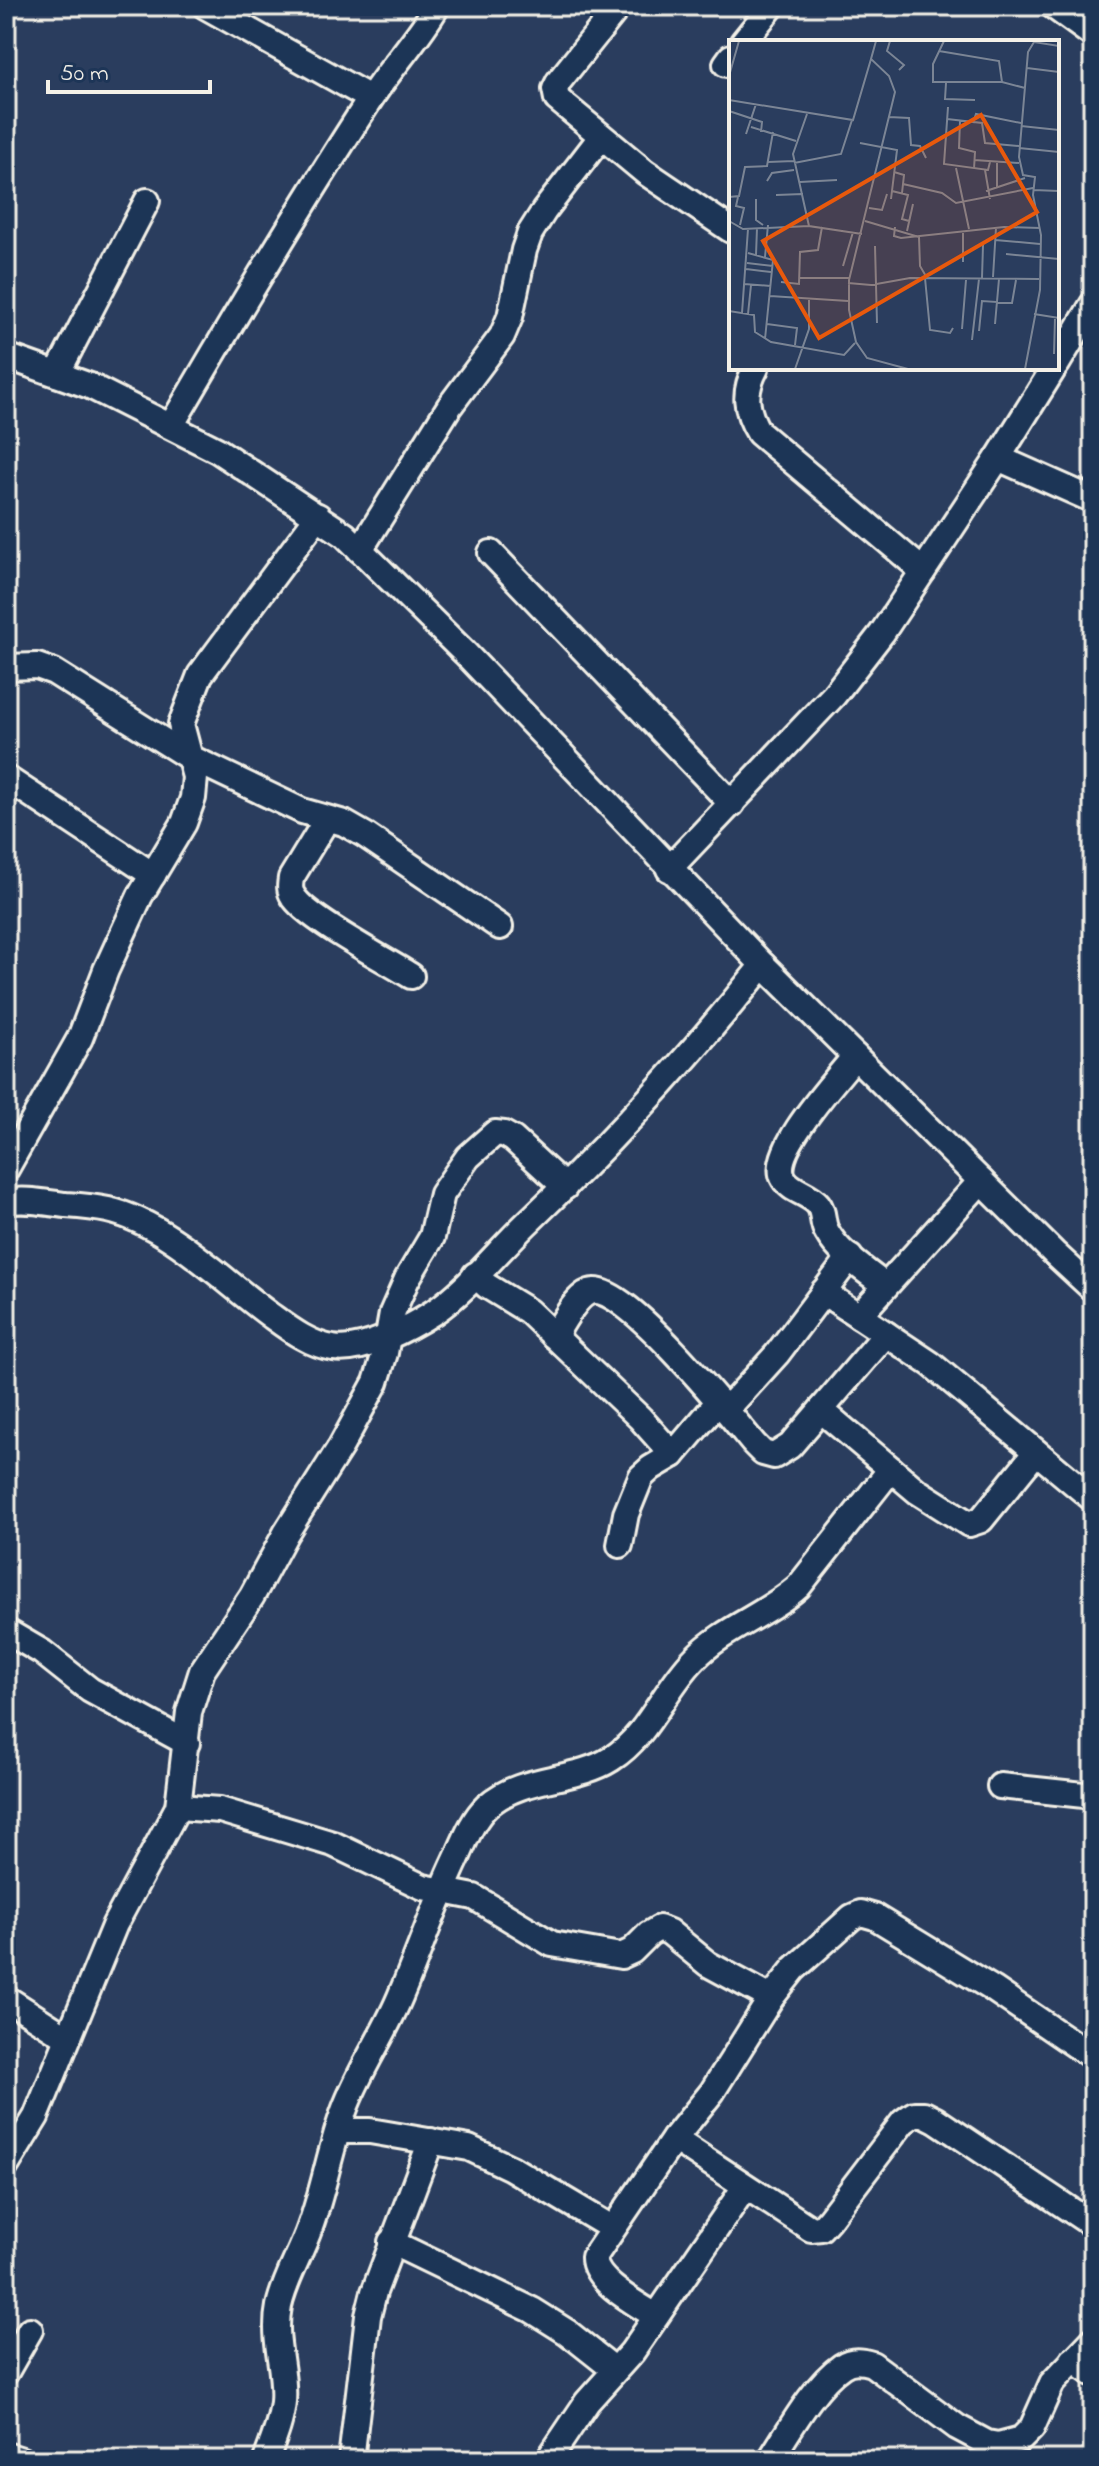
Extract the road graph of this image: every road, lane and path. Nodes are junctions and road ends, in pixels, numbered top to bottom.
1 (205, 6) edge
2 (437, 6) edge
3 (619, 6) edge
4 (772, 6) edge
5 (1053, 6) edge
6 (1093, 35) edge
7 (745, 40) edge
8 (370, 98) junction
9 (601, 137) junction
10 (147, 201) dead end
11 (729, 229) edge
12 (1093, 304) edge
13 (6, 356) edge
14 (1059, 361) edge
15 (755, 370) edge
16 (1053, 370) edge
17 (57, 374) junction
18 (171, 426) junction
19 (998, 458) junction
20 (1093, 500) edge
21 (318, 516) junction
22 (360, 550) junction
23 (491, 553) dead end
24 (923, 571) junction
25 (6, 667) edge
26 (189, 757) junction
27 (6, 778) edge
28 (732, 804) junction
29 (327, 819) junction
30 (669, 869) junction
31 (153, 875) junction
32 (500, 927) dead end
33 (763, 965) junction
34 (411, 976) dead end
35 (855, 1056) junction
36 (6, 1169) edge
37 (981, 1181) junction
38 (565, 1187) junction
39 (6, 1202) edge
40 (850, 1257) junction
41 (475, 1275) junction
42 (885, 1286) junction
43 (1093, 1289) edge
44 (823, 1292) junction
45 (859, 1316) junction
46 (886, 1334) junction
47 (554, 1336) junction
48 (386, 1337) junction
49 (722, 1405) junction
50 (821, 1410) junction
51 (1036, 1452) junction
52 (673, 1455) junction
53 (891, 1469) junction
54 (1093, 1499) edge
55 (620, 1545) dead end
56 (6, 1631) edge
57 (187, 1743) junction
58 (1000, 1786) dead end
59 (1093, 1796) edge
60 (178, 1807) junction
61 (441, 1892) junction
62 (6, 1998) edge
63 (771, 1998) junction
64 (68, 2038) junction
65 (1093, 2057) edge
66 (338, 2131) junction
67 (674, 2139) junction
68 (431, 2141) junction
69 (6, 2166) edge
70 (745, 2187) junction
71 (1093, 2225) edge
72 (612, 2228) junction
73 (391, 2242) junction
74 (656, 2316) junction
75 (30, 2330) dead end
76 (1093, 2340) edge
77 (1083, 2367) edge
78 (615, 2370) junction
79 (6, 2372) edge
80 (6, 2455) edge
81 (22, 2460) edge
82 (266, 2460) edge
83 (351, 2460) edge
84 (548, 2460) edge
85 (770, 2460) edge

1 - 8 street
2 - 8 street
3 - 9 street
4 - 7 street
5 - 6 street
8 - 18 street
9 - 11 street
9 - 22 street
10 - 17 street
12 - 14 street
13 - 17 street
15 - 24 street
16 - 19 street
17 - 18 street
18 - 21 street
19 - 20 street
19 - 24 street
21 - 22 street
21 - 26 street
22 - 30 street
23 - 28 street
24 - 28 street
25 - 26 street
26 - 29 street
26 - 31 street
27 - 31 street
28 - 30 street
29 - 32 street
29 - 34 street
30 - 33 street
31 - 36 street
33 - 35 street
33 - 38 street
35 - 37 street
35 - 40 street
37 - 42 street
37 - 43 street
38 - 41 street
38 - 48 street
39 - 48 street
40 - 42 street
40 - 44 street
41 - 47 street
41 - 48 street
42 - 45 street
44 - 45 street
44 - 49 street
45 - 46 street
46 - 50 street
46 - 51 street
47 - 49 street
47 - 52 street
48 - 57 street
49 - 50 street
49 - 52 street
50 - 53 street
51 - 53 street
51 - 54 street
52 - 55 street
53 - 61 street
56 - 57 street
57 - 60 street
58 - 59 street
60 - 61 street
60 - 64 street
61 - 63 street
61 - 66 street
62 - 64 street
63 - 65 street
63 - 67 street
64 - 69 street
66 - 68 street
66 - 82 street
67 - 70 street
67 - 72 street
68 - 72 street
68 - 73 street
70 - 71 street
70 - 74 street
72 - 74 street
73 - 78 street
73 - 83 street
74 - 78 street
75 - 79 street
76 - 77 street
77 - 85 street
78 - 84 street
80 - 81 street

